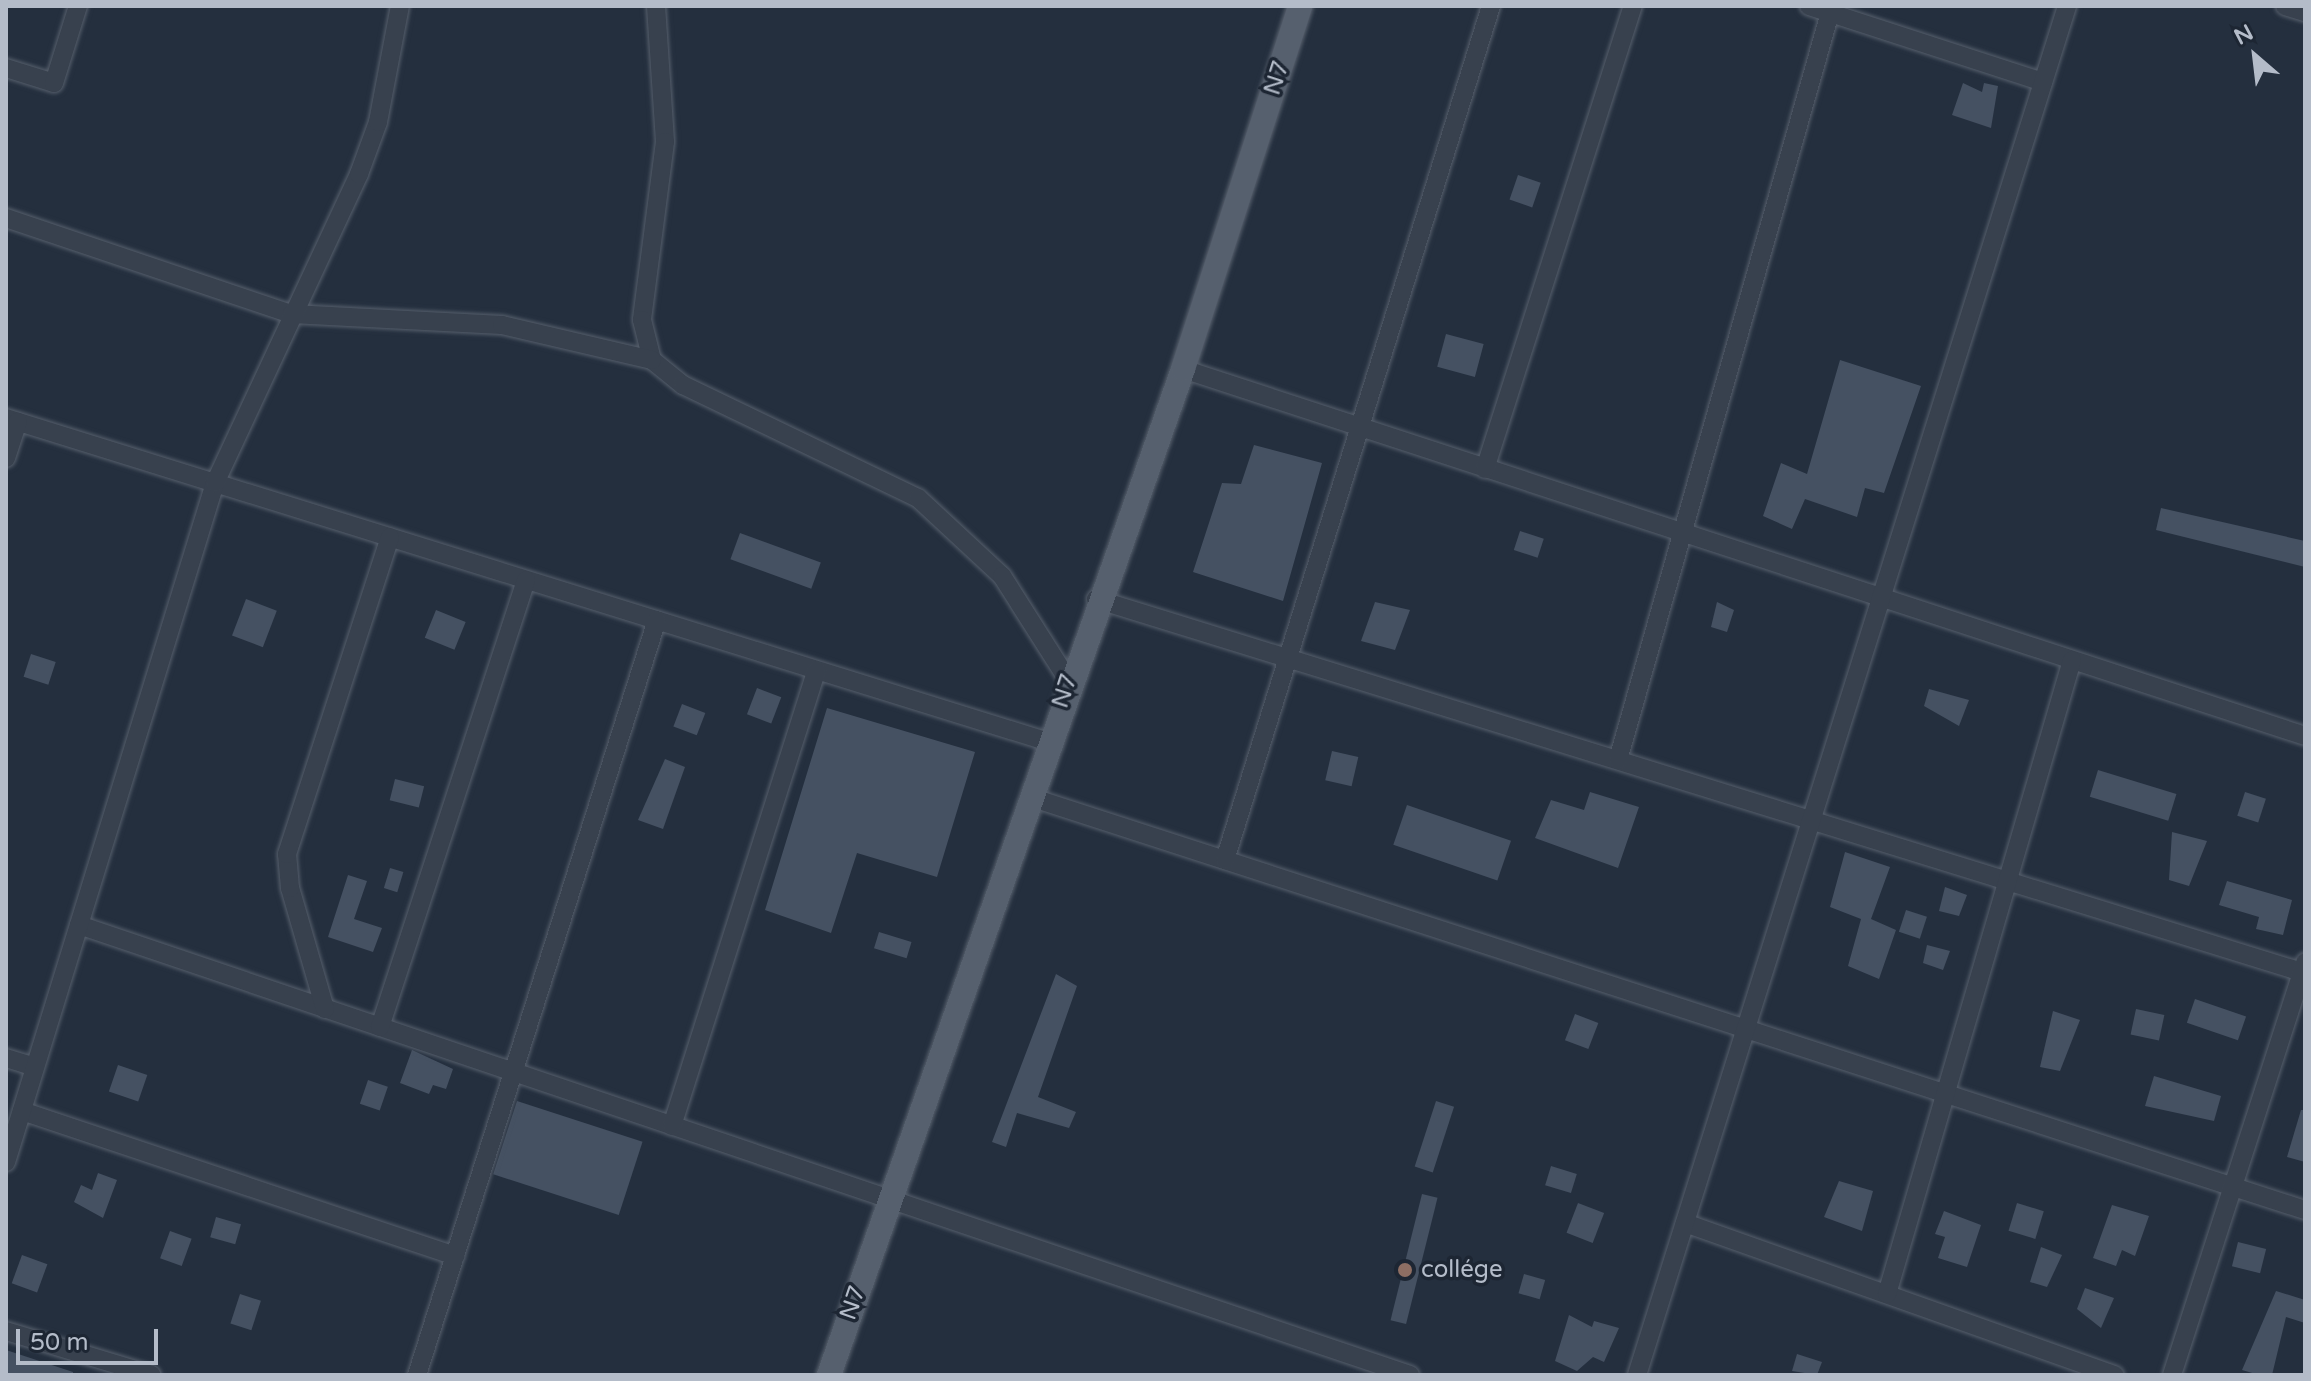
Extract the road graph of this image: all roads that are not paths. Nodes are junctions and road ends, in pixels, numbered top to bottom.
1 (78, 6) edge
2 (400, 6) edge
3 (656, 6) edge
4 (1300, 6) edge
5 (1491, 6) edge
6 (1633, 6) edge
7 (1809, 6) edge
8 (2067, 6) edge
9 (2285, 6) edge
10 (1831, 10) edge
11 (2305, 12) edge
12 (6, 68) edge
13 (2043, 82) junction
14 (6, 218) edge
15 (292, 314) junction
16 (652, 360) junction
17 (1183, 369) junction
18 (12, 420) edge
19 (1360, 427) junction
20 (6, 458) edge
21 (1485, 469) junction
22 (215, 483) junction
23 (1682, 534) junction
24 (390, 537) junction
25 (526, 580) junction
26 (1881, 598) junction
27 (1096, 599) junction
28 (657, 620) junction
29 (2072, 660) junction
30 (1287, 661) junction
31 (817, 670) junction
32 (1068, 680) junction
33 (2305, 736) edge
34 (1049, 742) junction
35 (1618, 760) junction
36 (1030, 797) junction
37 (1811, 822) junction
38 (1225, 860) junction
39 (2008, 882) junction
40 (79, 925) junction
41 (2304, 969) edge
42 (325, 1009) junction
43 (380, 1027) junction
44 (1746, 1029) junction
45 (6, 1058) edge
46 (35, 1067) junction
47 (512, 1072) junction
48 (1946, 1094) junction
49 (22, 1111) junction
50 (672, 1126) junction
51 (6, 1162) edge
52 (2233, 1186) junction
53 (888, 1199) junction
54 (2305, 1210) edge
55 (1685, 1223) junction
56 (455, 1256) junction
57 (1887, 1294) junction
58 (6, 1331) edge
59 (152, 1375) edge
60 (417, 1375) edge
61 (829, 1375) edge
62 (1410, 1375) edge
63 (1637, 1375) edge
64 (2115, 1375) edge
65 (2172, 1375) edge

1 - 12 street
2 - 15 street
3 - 16 street
4 - 17 main road, N7
5 - 19 street
6 - 21 street
7 - 10 street
8 - 13 street
9 - 11 street
10 - 13 street
10 - 23 street
13 - 26 street
14 - 15 street
15 - 16 street
15 - 22 street
16 - 32 street
17 - 19 street
17 - 27 main road, N7
18 - 20 street
18 - 22 street
19 - 21 street
19 - 30 street
21 - 23 street
22 - 24 street
22 - 40 street
23 - 26 street
23 - 35 street
24 - 25 street
24 - 42 street
25 - 28 street
25 - 43 street
26 - 29 street
26 - 37 street
27 - 30 street
27 - 32 main road, N7
28 - 31 street
28 - 47 street
29 - 33 street
29 - 39 street
30 - 35 street
30 - 38 street
31 - 34 street
31 - 50 street
32 - 34 main road, N7
34 - 36 main road, N7
35 - 37 street
36 - 38 street
36 - 53 main road, N7
37 - 39 street
37 - 44 street
38 - 44 street
39 - 41 street
39 - 48 street
40 - 42 street
40 - 46 street
41 - 52 street
42 - 43 street
43 - 47 street
44 - 48 street
44 - 55 street
45 - 46 street
46 - 49 street
47 - 50 street
47 - 56 street
48 - 52 street
48 - 57 street
49 - 51 street
49 - 56 street
50 - 53 street
52 - 54 street
52 - 65 street
53 - 61 main road, N7
53 - 62 street
55 - 57 street
55 - 63 street
56 - 60 street
57 - 64 street
58 - 59 street

